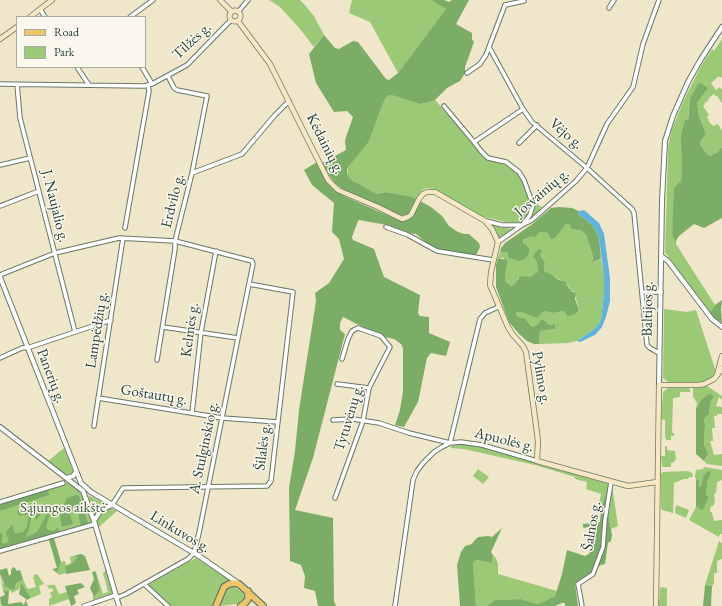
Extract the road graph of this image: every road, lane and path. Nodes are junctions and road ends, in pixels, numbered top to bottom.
1 (52, 0) edge
2 (153, 0) edge
3 (220, 0) edge
4 (248, 0) edge
5 (504, 0) edge
6 (614, 0) edge
7 (659, 0) edge
8 (524, 1) dead end
9 (506, 5) junction
10 (609, 8) dead end
11 (40, 9) junction
12 (232, 12) junction
13 (238, 12) junction
14 (31, 16) edge
15 (44, 16) edge
16 (131, 16) edge
17 (231, 20) junction
18 (238, 21) junction
19 (722, 27) edge
20 (16, 28) edge
21 (0, 40) edge
22 (489, 47) junction
23 (79, 68) edge
24 (142, 68) edge
25 (467, 73) dead end
26 (168, 76) junction
27 (88, 83) junction
28 (0, 84) edge
29 (17, 84) junction
30 (150, 85) junction
31 (289, 101) junction
32 (444, 106) dead end
33 (523, 109) junction
34 (537, 125) junction
35 (474, 142) junction
36 (519, 143) dead end
37 (30, 158) junction
38 (0, 165) edge
39 (587, 168) junction
40 (192, 173) junction
41 (39, 191) junction
42 (0, 206) edge
43 (485, 221) junction
44 (522, 225) junction
45 (386, 227) dead end
46 (125, 228) dead end
47 (124, 238) junction
48 (175, 241) junction
49 (498, 242) junction
50 (216, 251) junction
51 (55, 253) junction
52 (661, 256) junction
53 (493, 260) junction
54 (0, 276) edge
55 (249, 284) junction
56 (642, 292) junction
57 (661, 292) junction
58 (498, 307) junction
59 (111, 320) junction
60 (163, 327) junction
61 (722, 327) edge
62 (75, 332) junction
63 (201, 332) junction
64 (238, 338) junction
65 (28, 347) junction
66 (659, 353) junction
67 (722, 356) edge
68 (0, 358) edge
69 (342, 359) dead end
70 (158, 360) dead end
71 (722, 370) edge
72 (716, 376) junction
73 (336, 384) dead end
74 (659, 385) junction
75 (369, 388) junction
76 (98, 398) junction
77 (192, 413) junction
78 (222, 418) junction
79 (333, 420) dead end
80 (363, 421) junction
81 (278, 422) junction
82 (94, 426) dead end
83 (0, 427) edge
84 (450, 443) junction
85 (537, 461) junction
86 (76, 472) junction
87 (67, 478) junction
88 (612, 482) junction
89 (657, 482) junction
90 (63, 483) dead end
91 (81, 483) joint
92 (208, 487) junction
93 (334, 498) dead end
94 (0, 502) edge
95 (112, 505) junction
96 (94, 522) junction
97 (0, 551) edge
98 (194, 553) junction
99 (144, 584) junction
100 (239, 584) junction
101 (248, 591) junction
102 (116, 597) junction
103 (217, 605) edge
104 (84, 606) edge
105 (119, 606) edge
106 (168, 606) edge
107 (241, 606) edge
108 (263, 606) edge
109 (396, 606) edge
110 (582, 606) edge
111 (656, 606) edge

1 - 11 main road
2 - 16 street
3 - 12 main road
4 - 13 street
5 - 9 street
6 - 10 street
7 - 39 street, Josvainių g.
8 - 9 street
9 - 22 street
11 - 14 main road
11 - 15 street
12 - 13 main road
12 - 17 main road
13 - 18 main road
17 - 18 main road
17 - 26 street, Tilžės g.
18 - 31 main road, Kėdainių g.
19 - 52 street, Baltijos g.
20 - 21 main road
22 - 25 street
22 - 33 street, Vėjo g.
23 - 27 street
24 - 30 street
26 - 30 street, Tilžės g.
26 - 40 street, Erdvilo g.
27 - 29 street, Tilžės g.
27 - 30 street, Tilžės g.
28 - 29 street, Tilžės g.
29 - 37 street, J. Naujalio g.
30 - 46 street
31 - 40 street
31 - 43 main road, Kėdainių g.
32 - 35 street
33 - 34 street, Vėjo g.
33 - 35 street
34 - 36 street
34 - 39 street, Vėjo g.
35 - 44 street
37 - 38 street
37 - 41 street, J. Naujalio g.
39 - 44 street, Josvainių g.
39 - 56 street, Vėjo g.
40 - 48 street, Erdvilo g.
41 - 42 street
41 - 51 street, J. Naujalio g.
43 - 44 street
43 - 49 main road
44 - 49 street, Josvainių g.
45 - 53 street
47 - 48 street
47 - 51 street
47 - 59 street, Lampėdžių g.
48 - 50 street
48 - 60 street, Erdvilo g.
49 - 53 main road
50 - 55 street, A. Stulginskio g.
50 - 63 street, Kelmės g.
51 - 54 street
51 - 62 street, J. Naujalio g.
52 - 57 street, Baltijos g.
52 - 61 street
53 - 58 main road
54 - 65 street, Panerių g.
55 - 64 street, A. Stulginskio g.
55 - 81 street, Šilalės g.
56 - 57 street
56 - 66 street, Vėjo g.
57 - 66 street, Baltijos g.
58 - 84 street
58 - 85 main road, Pylimo g.
59 - 62 street
59 - 76 street, Lampėdžių g.
60 - 63 street
60 - 70 street, Erdvilo g.
62 - 65 street
63 - 64 street
63 - 77 street, Kelmės g.
64 - 78 street, A. Stulginskio g.
65 - 68 street
65 - 86 street, Panerių g.
66 - 74 street, Baltijos g.
67 - 72 main road
69 - 75 street, Tytuvėnų g.
71 - 72 main road
72 - 74 main road
73 - 75 street
74 - 89 main road, Baltijos g.
75 - 80 street, Tytuvėnų g.
76 - 77 street, Goštautų g.
76 - 82 street, Lampėdžių g.
77 - 78 street, Goštautų g.
78 - 81 street, Goštautų g.
78 - 92 street, A. Stulginskio g.
79 - 80 street
80 - 84 street
80 - 93 street, Tytuvėnų g.
81 - 92 street, Šilalės g.
83 - 87 street
84 - 85 street, Apuolės g.
84 - 109 street, Apuolės g.
85 - 88 main road, Apuolės g.
86 - 87 street
86 - 91 street, Panerių g.
87 - 96 street
88 - 89 main road, Apuolės g.
88 - 110 street, Šalnos g.
89 - 111 main road, Baltijos g.
90 - 94 street
91 - 95 street, Linkuvos g.
92 - 95 street, Šilalės g.
92 - 98 street, A. Stulginskio g.
95 - 96 street
95 - 98 street, Linkuvos g.
96 - 97 street
96 - 102 street
98 - 99 street
98 - 100 street, Linkuvos g.
99 - 102 street
99 - 106 street
100 - 101 main road, Linkuvos g.
100 - 103 main road
101 - 107 main road
101 - 108 main road, Linkuvos g.
102 - 104 street
102 - 105 street

